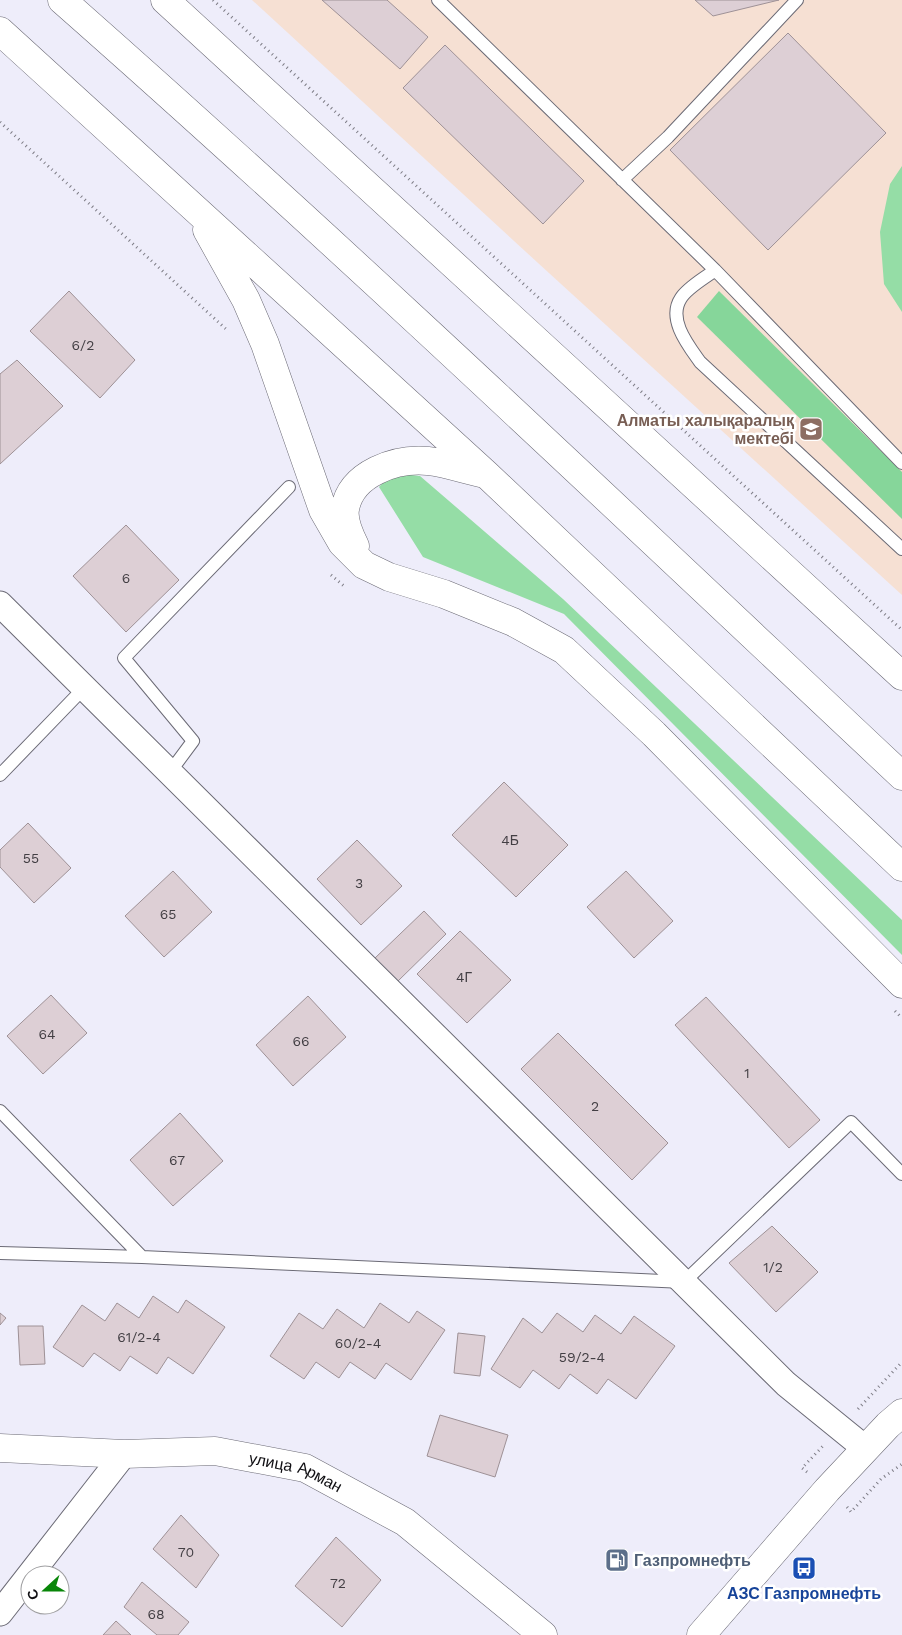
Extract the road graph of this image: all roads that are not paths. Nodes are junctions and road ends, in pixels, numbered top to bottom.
1 (62, 0) edge
2 (165, 0) edge
3 (438, 0) edge
4 (797, 0) edge
5 (0, 31) edge
6 (622, 180) junction
7 (196, 210) junction
8 (715, 270) junction
9 (902, 463) edge
10 (486, 474) junction
11 (289, 487) dead end
12 (902, 549) edge
13 (364, 565) junction
14 (0, 604) edge
15 (902, 676) edge
16 (85, 687) junction
17 (170, 772) junction
18 (0, 776) edge
19 (902, 776) edge
20 (902, 867) edge
21 (902, 984) edge
22 (0, 1110) edge
23 (902, 1174) edge
24 (0, 1253) edge
25 (142, 1257) junction
26 (684, 1282) junction
27 (897, 1420) edge
28 (0, 1448) edge
29 (866, 1449) junction
30 (124, 1454) junction
31 (0, 1613) edge
32 (543, 1635) edge
33 (701, 1635) edge

1 - 19 main road
2 - 15 main road
3 - 6 lane
4 - 6 lane
5 - 7 main road
6 - 8 lane
7 - 10 main road
7 - 13 main road
8 - 9 lane
8 - 12 lane
10 - 13 main road
10 - 20 main road
11 - 17 lane
13 - 21 main road
14 - 16 street
16 - 17 street
16 - 18 lane
17 - 26 street
22 - 25 lane
23 - 26 lane
24 - 25 lane
25 - 26 lane
26 - 29 street
27 - 29 main road
28 - 30 main road, улица Арман
29 - 33 main road
30 - 31 street
30 - 32 main road, улица Арман

